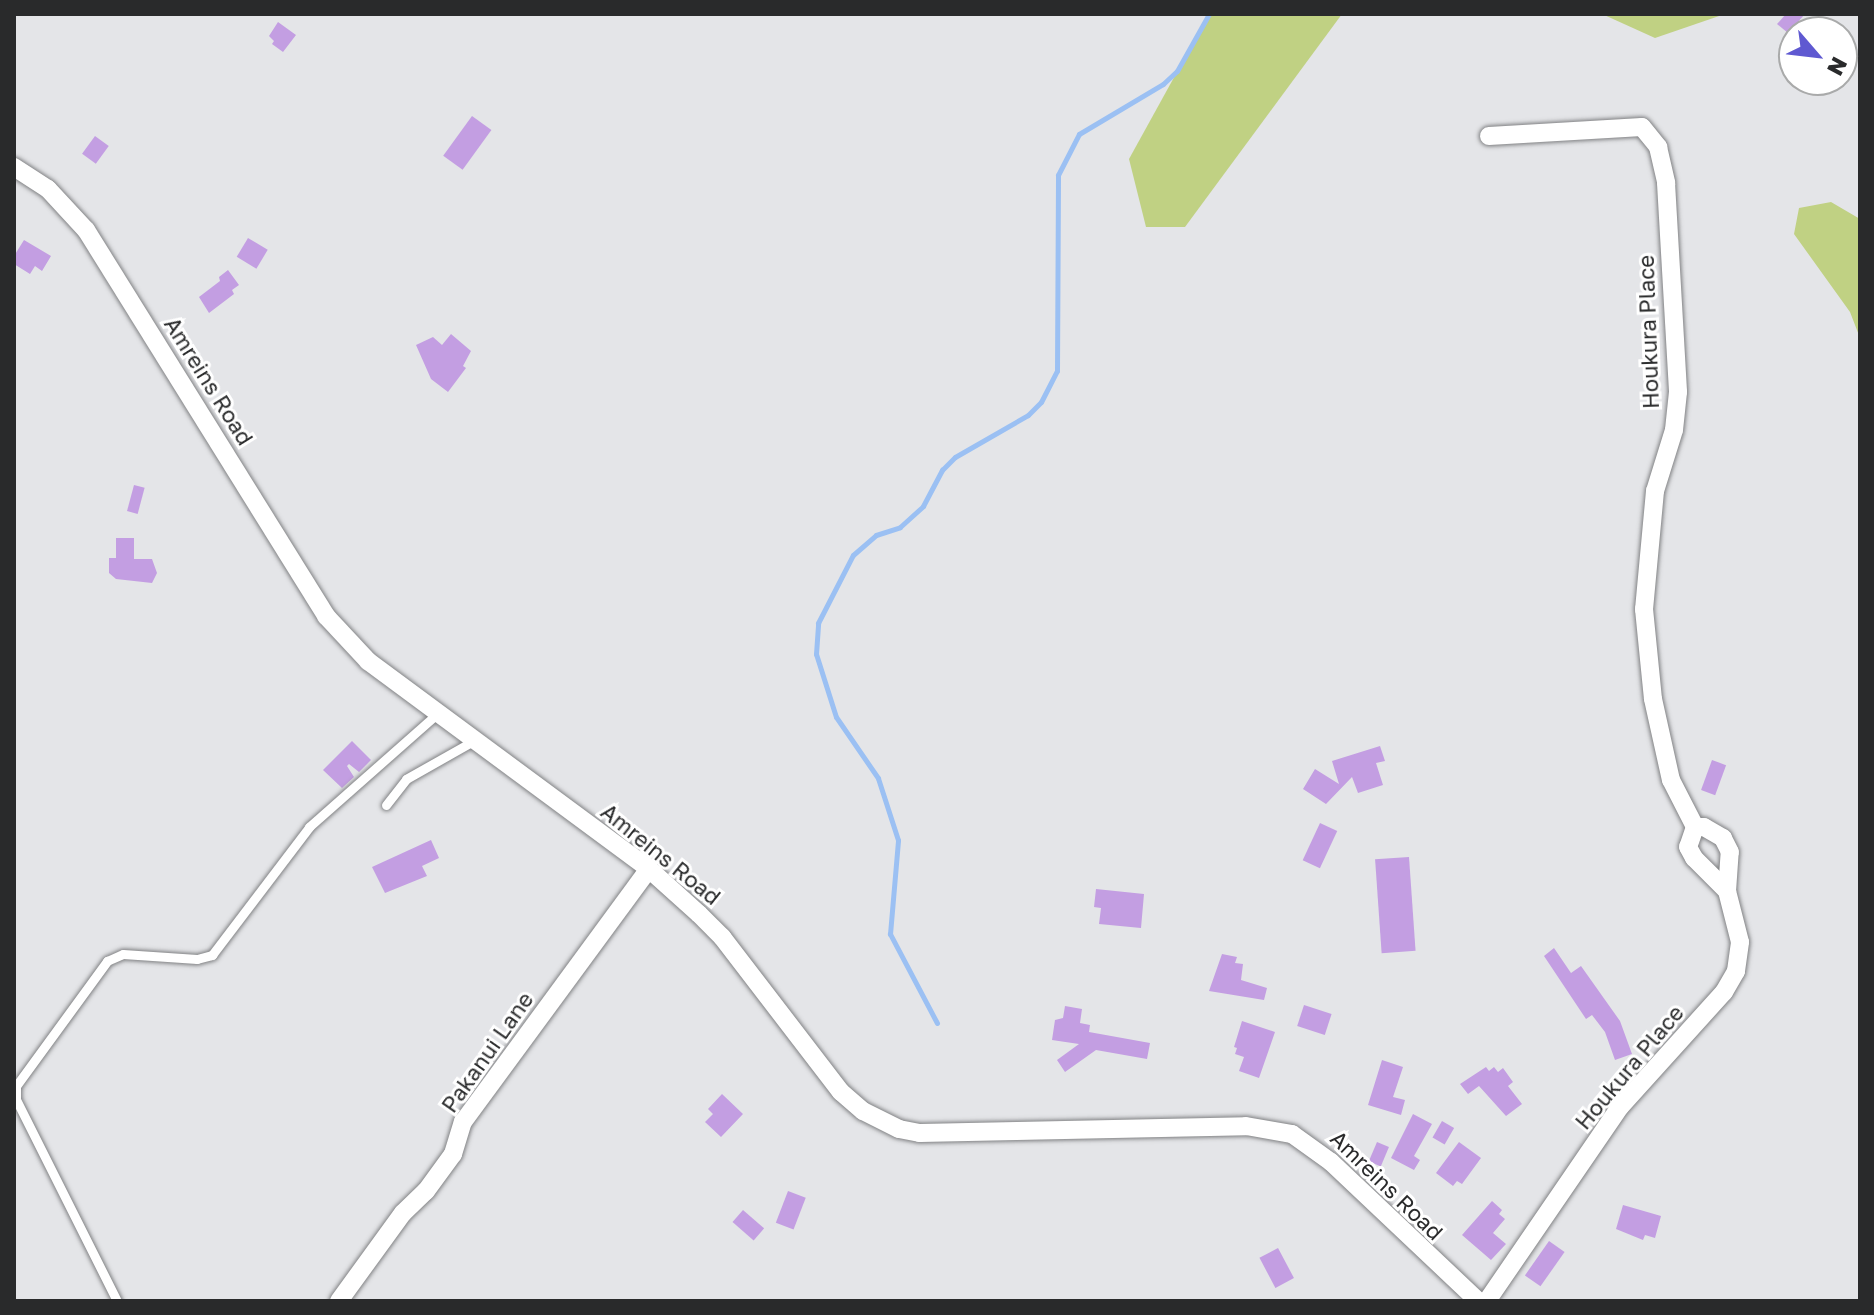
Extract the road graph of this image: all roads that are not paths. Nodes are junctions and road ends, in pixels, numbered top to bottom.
1 (1489, 136) dead end
2 (14, 167) edge
3 (438, 713) junction
4 (475, 740) junction
5 (386, 805) dead end
6 (1695, 827) junction
7 (649, 869) junction
8 (1727, 891) junction
9 (117, 1301) edge
10 (339, 1301) edge
11 (1478, 1301) edge
12 (1487, 1301) edge

1 - 6 street, Houkura Place
2 - 3 street, Amreins Road
3 - 4 street, Amreins Road
3 - 9 lane
4 - 5 lane
4 - 7 street, Amreins Road
6 - 8 street, Houkura Place
6 - 8 street, Houkura Place
7 - 10 street, Pakanui Lane
7 - 11 street, Amreins Road
8 - 12 street, Houkura Place

